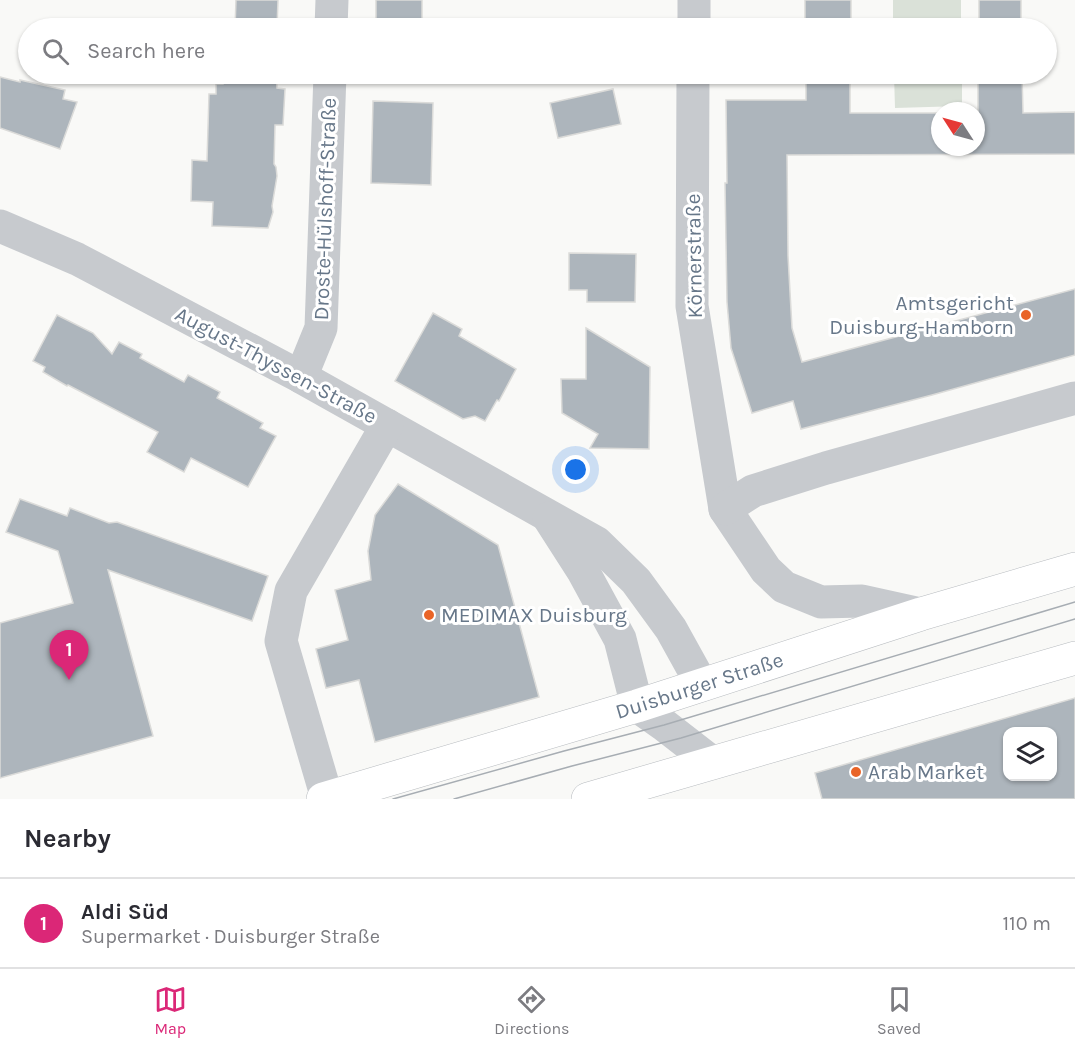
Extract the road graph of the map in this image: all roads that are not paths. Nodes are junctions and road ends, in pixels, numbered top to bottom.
1 (332, 0) edge
2 (694, 0) edge
3 (331, 18) edge
4 (693, 18) edge
5 (330, 84) edge
6 (693, 84) edge
7 (0, 226) edge
8 (301, 377) junction
9 (1075, 398) edge
10 (387, 425) junction
11 (725, 509) junction
12 (546, 514) junction
13 (1075, 569) edge
14 (921, 614) junction
15 (1075, 658) edge
16 (702, 685) junction
17 (637, 706) junction
18 (713, 763) junction
19 (325, 798) edge
20 (588, 799) edge

1 - 3 street
2 - 4 street
5 - 8 street, Droste-Hülshoff-Straße
6 - 11 street, Körnerstraße
7 - 8 street, August-Thyssen-Straße
8 - 10 street, August-Thyssen-Straße
9 - 11 street
10 - 12 street, August-Thyssen-Straße
10 - 19 street
11 - 14 street
12 - 16 street, August-Thyssen-Straße
12 - 17 street, August-Thyssen-Straße
13 - 14 main road, Duisburger Straße
14 - 16 main road, Duisburger Straße
15 - 18 main road
16 - 17 main road, Duisburger Straße
17 - 18 street
17 - 19 main road, Duisburger Straße
18 - 20 main road

